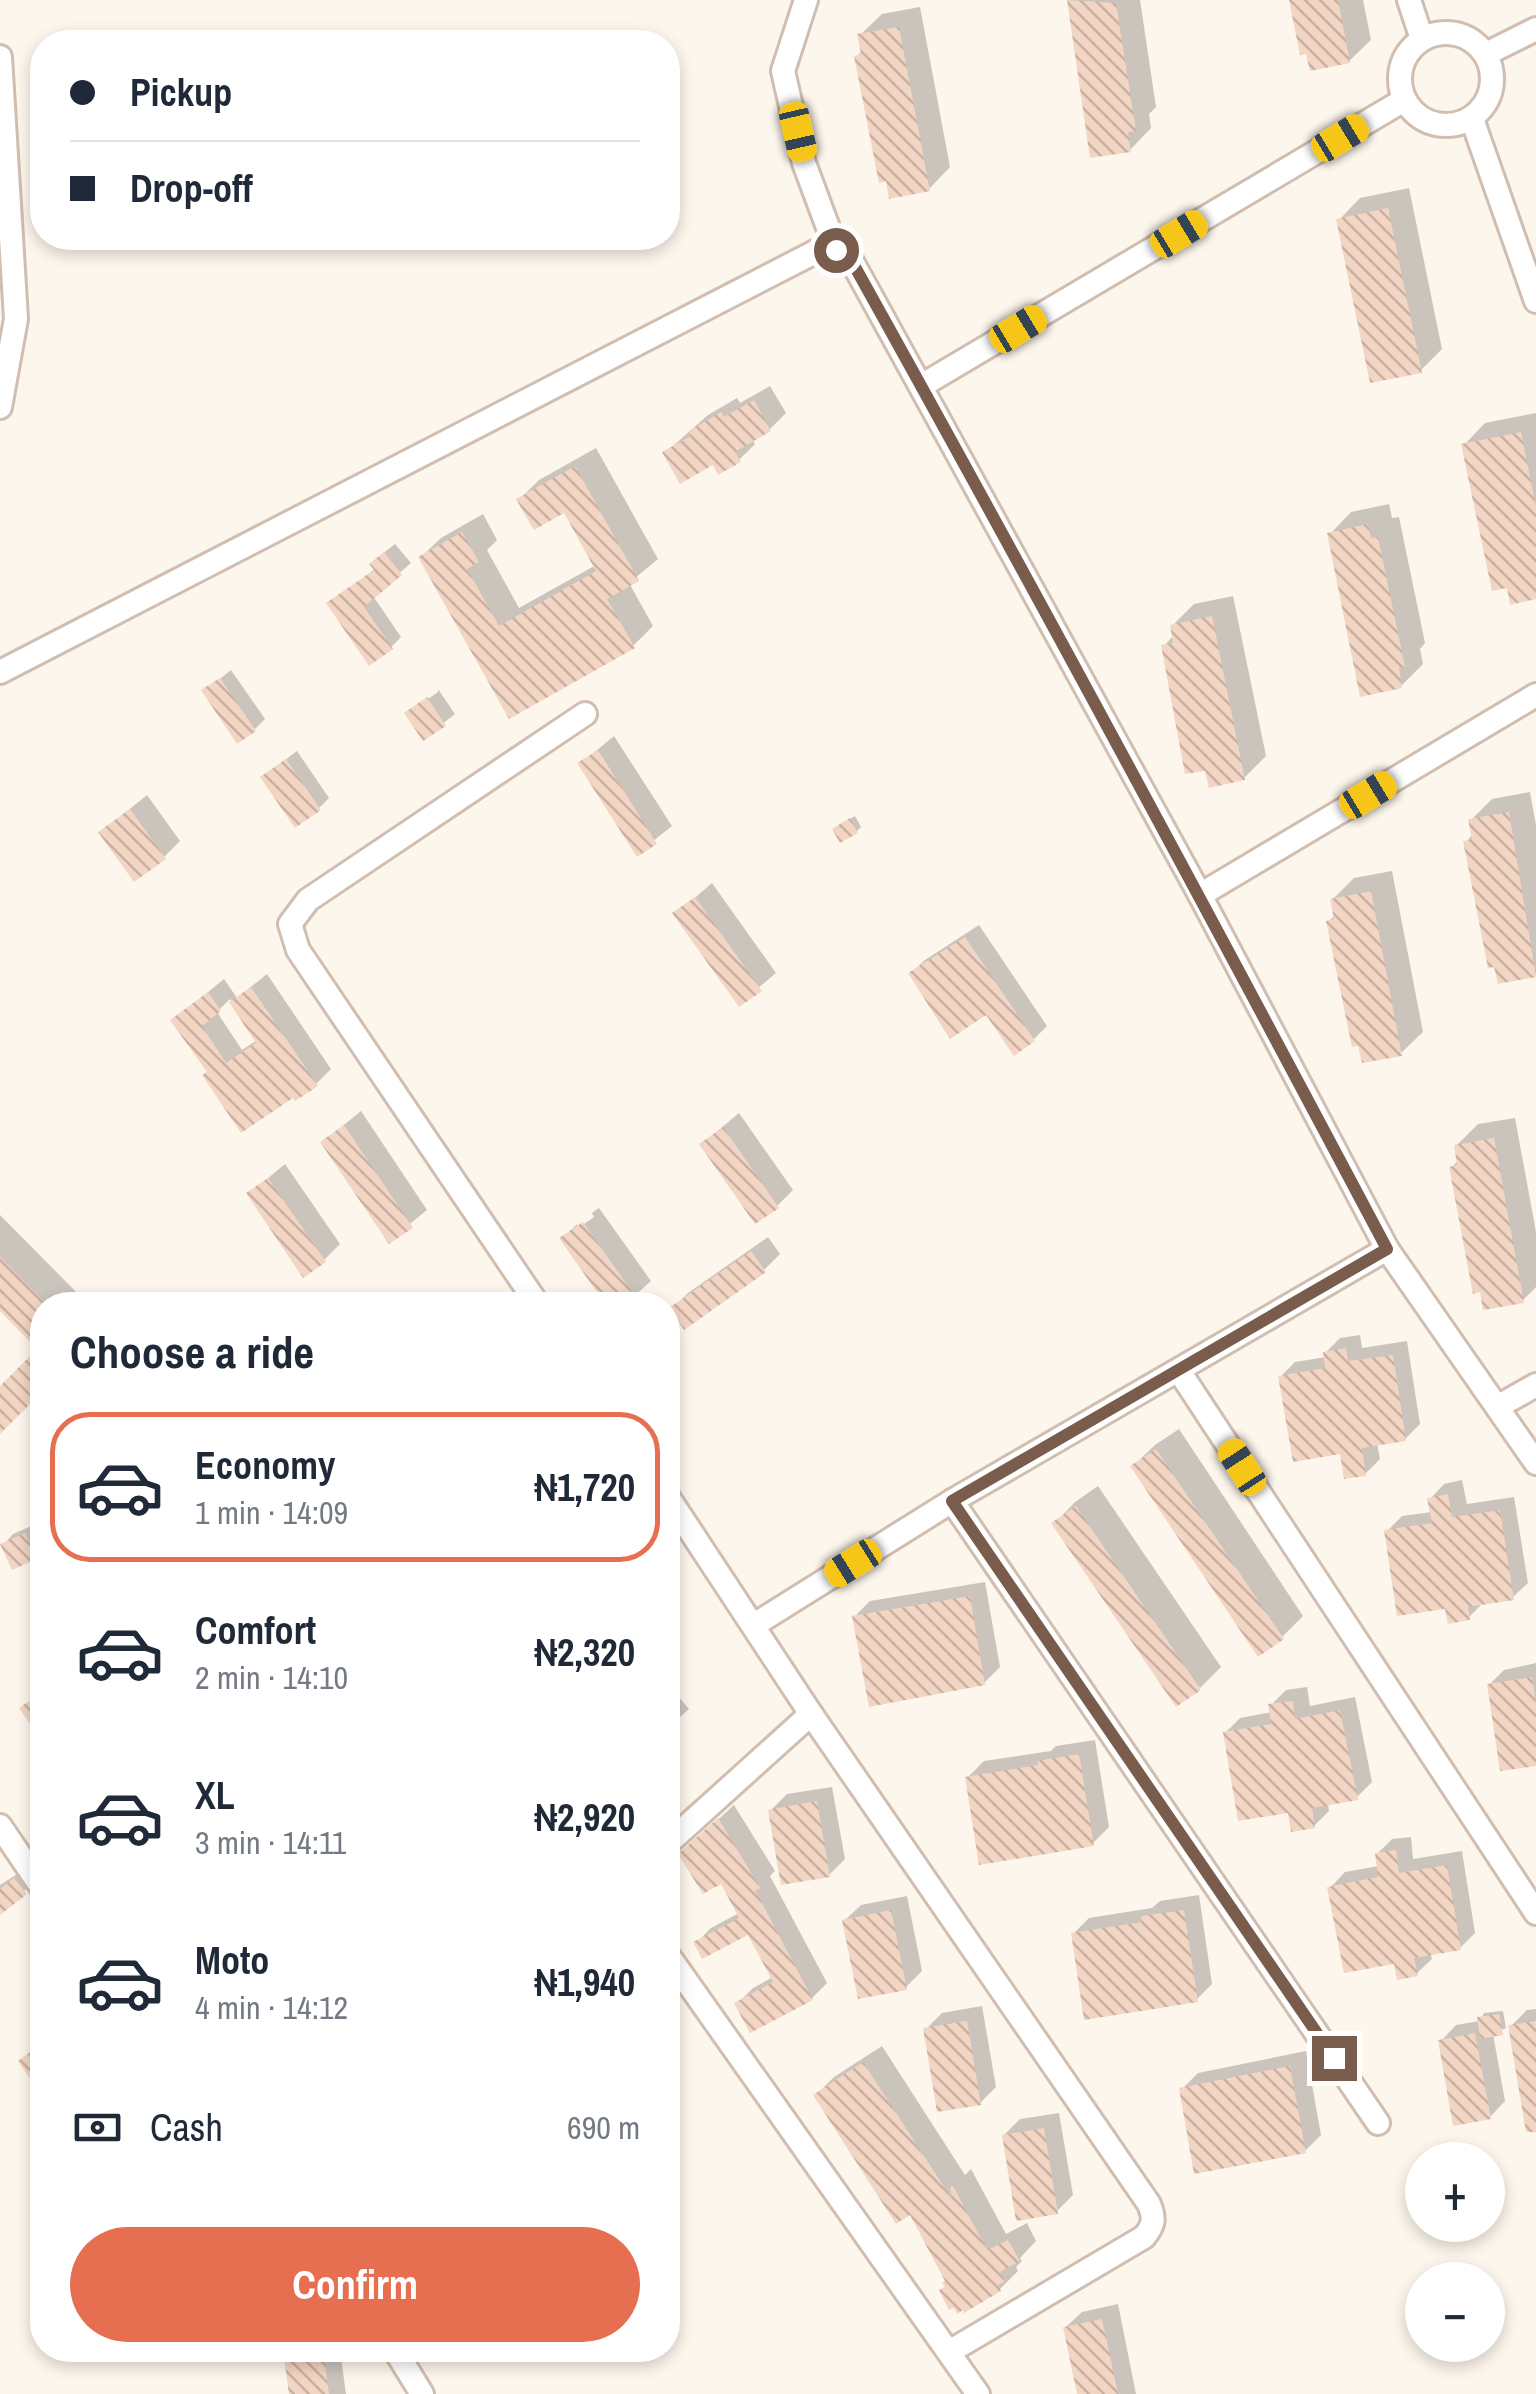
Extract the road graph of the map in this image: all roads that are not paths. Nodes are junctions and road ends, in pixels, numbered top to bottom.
1 (806, 0) edge
2 (1409, 0) edge
3 (1536, 29) edge
4 (1422, 39) junction
5 (1486, 54) junction
6 (0, 57) edge
7 (1404, 100) junction
8 (1472, 119) junction
9 (836, 250) junction
10 (1536, 302) edge
11 (921, 386) junction
12 (0, 407) edge
13 (0, 672) edge
14 (1536, 695) edge
15 (585, 714) dead end
16 (1200, 895) junction
17 (1387, 1249) junction
18 (529, 1292) edge
19 (1179, 1371) junction
20 (1536, 1384) edge
21 (1499, 1406) junction
22 (1536, 1462) edge
23 (952, 1501) junction
24 (680, 1515) edge
25 (754, 1625) junction
26 (811, 1714) junction
27 (0, 1826) edge
28 (680, 1832) edge
29 (30, 1870) edge
30 (1536, 1913) edge
31 (680, 1971) edge
32 (1378, 2123) dead end
33 (949, 2352) junction
34 (402, 2362) edge
35 (422, 2394) edge
36 (978, 2394) edge

1 - 9 street
2 - 4 street
3 - 5 street
4 - 5 street
4 - 7 street
5 - 8 street
6 - 12 street
7 - 8 street
7 - 11 street
8 - 10 street
9 - 11 street
9 - 13 street
11 - 16 street
14 - 16 street
15 - 18 street
16 - 17 street
17 - 19 street
17 - 21 street
19 - 23 street
19 - 30 street
20 - 21 street
21 - 22 street
23 - 25 street
23 - 32 street
24 - 25 street
25 - 26 street
26 - 28 street
26 - 33 street
27 - 29 street
31 - 33 street
33 - 36 street
34 - 35 street

